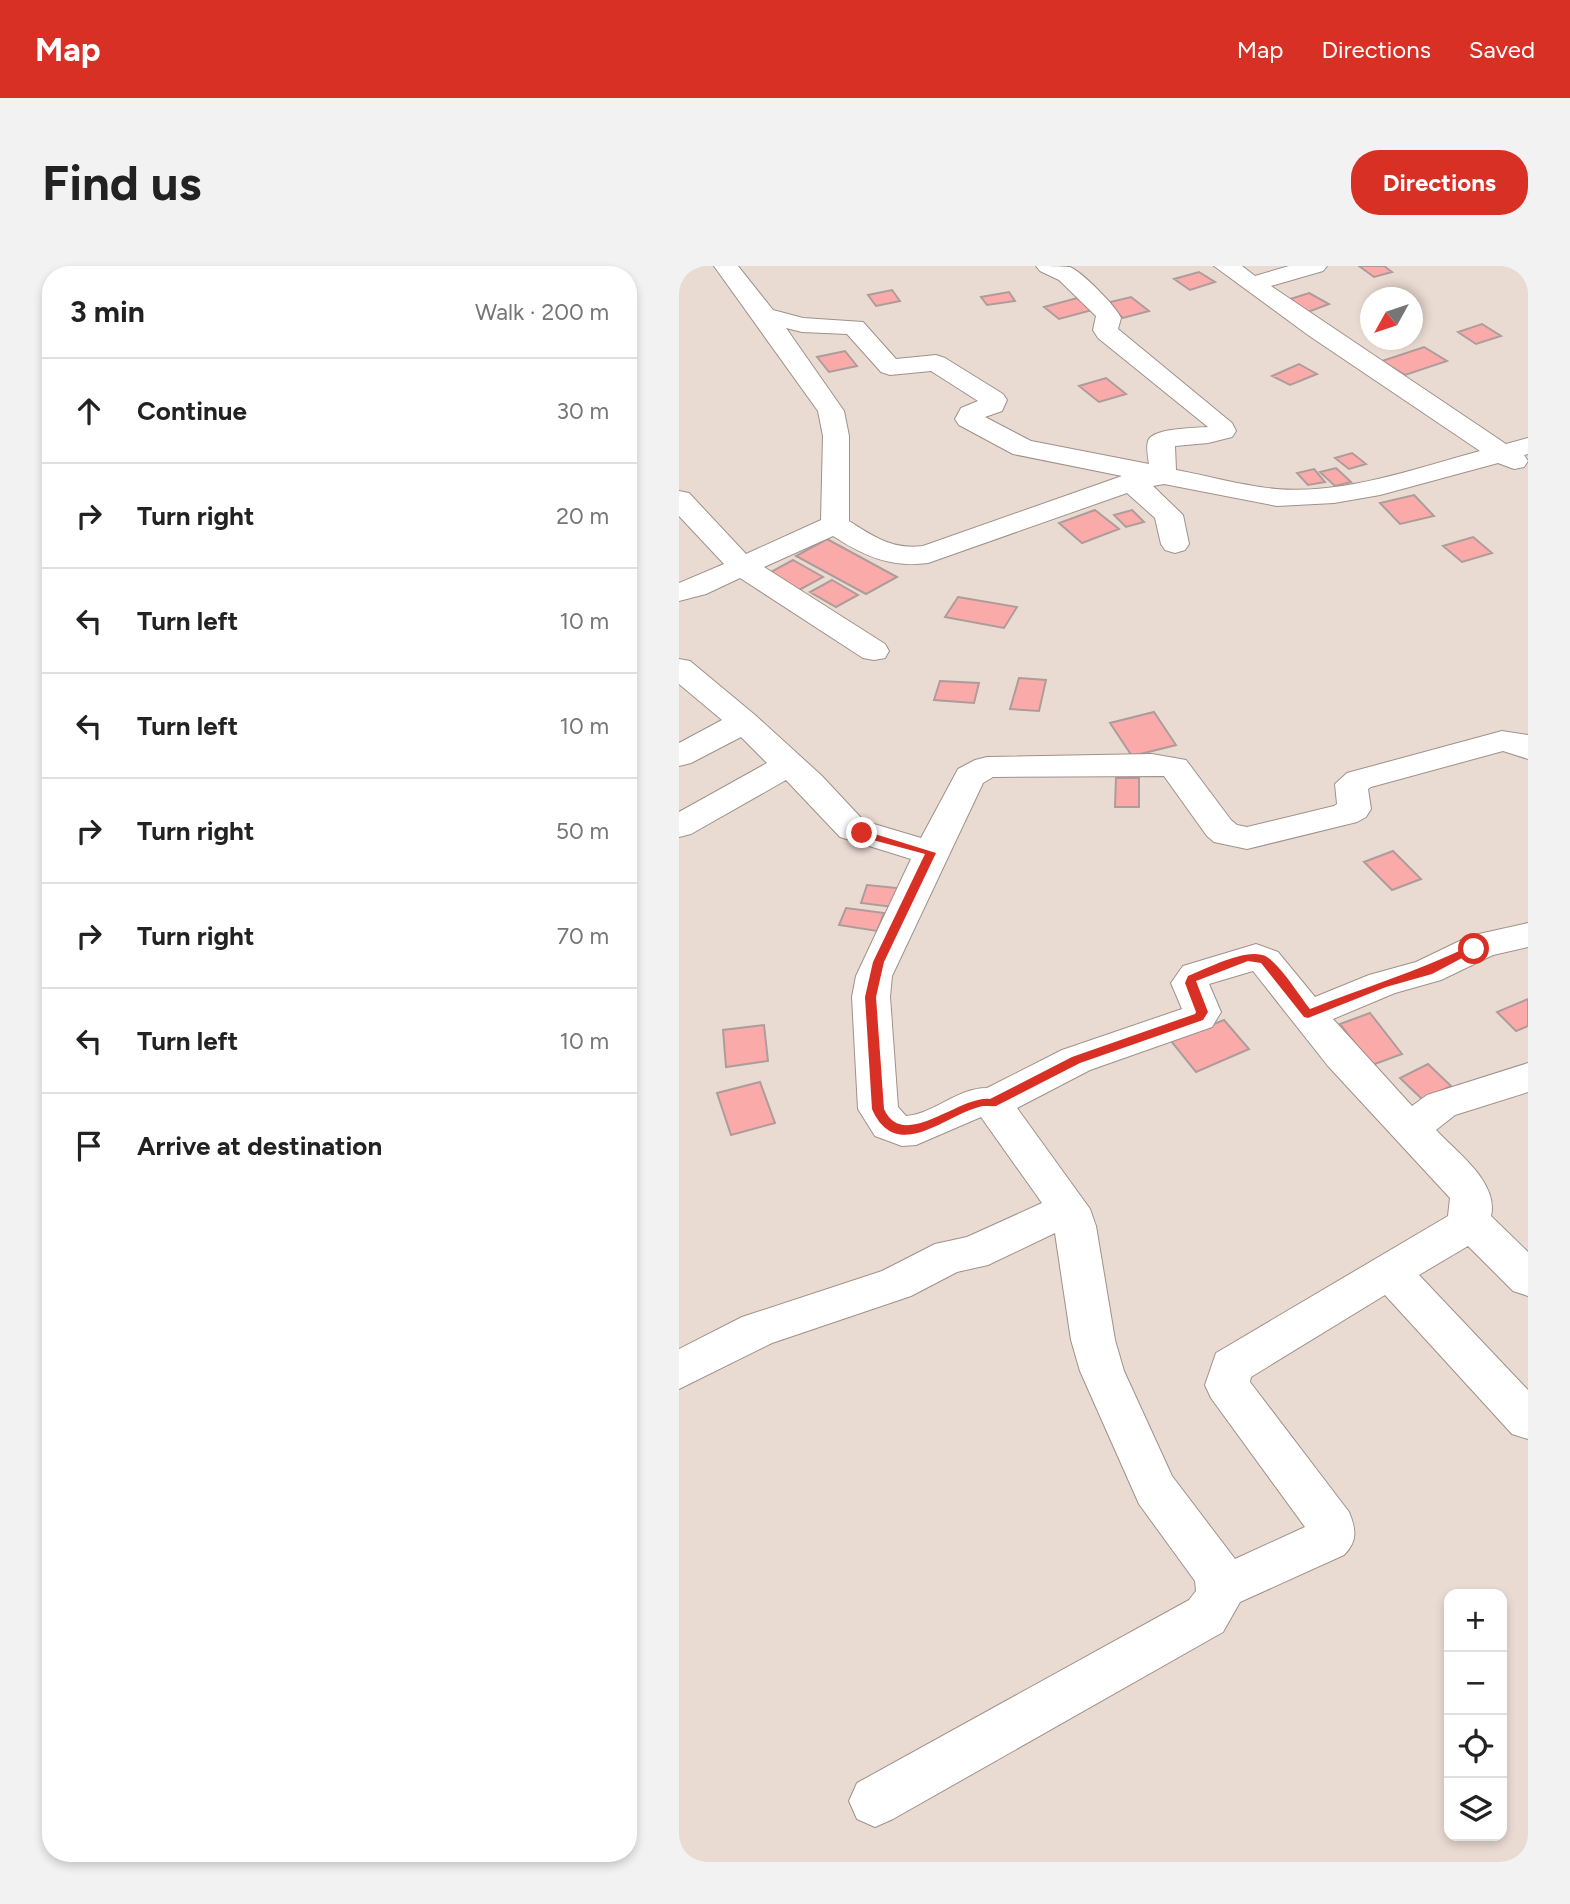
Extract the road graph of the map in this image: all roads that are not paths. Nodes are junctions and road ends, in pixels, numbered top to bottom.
1 (726, 266) edge
2 (1048, 266) edge
3 (1226, 266) edge
4 (1315, 266) edge
5 (1252, 284) junction
6 (764, 315) junction
7 (1528, 446) edge
8 (1500, 452) junction
9 (1528, 469) edge
10 (1163, 476) junction
11 (1131, 482) junction
12 (679, 499) edge
13 (835, 524) junction
14 (1175, 544) dead end
15 (743, 567) junction
16 (679, 592) edge
17 (874, 651) dead end
18 (679, 668) edge
19 (744, 722) junction
20 (1528, 749) edge
21 (679, 757) edge
22 (788, 765) junction
23 (679, 826) edge
24 (931, 853) junction
25 (1528, 934) edge
26 (1308, 1014) junction
27 (1528, 1077) edge
28 (992, 1103) junction
29 (1410, 1129) junction
30 (1069, 1209) junction
31 (1469, 1221) junction
32 (1389, 1271) junction
33 (1528, 1279) edge
34 (679, 1370) edge
35 (1528, 1420) edge
36 (1223, 1587) junction
37 (875, 1801) dead end

1 - 6 street
2 - 10 street
3 - 5 street
4 - 5 street
5 - 8 street
6 - 10 street
6 - 13 street
7 - 8 street
8 - 9 street
8 - 10 street
10 - 11 street
11 - 13 street
11 - 14 street
12 - 15 street
13 - 15 street
15 - 16 street
15 - 17 street
18 - 19 street
19 - 21 street
19 - 22 street
20 - 24 street
22 - 23 street
22 - 24 street
24 - 28 street
25 - 26 street
26 - 28 street
26 - 29 street
27 - 29 street
28 - 30 street
29 - 31 street
30 - 34 street
30 - 36 street
31 - 32 street
31 - 33 street
32 - 35 street
32 - 36 street
36 - 37 street

